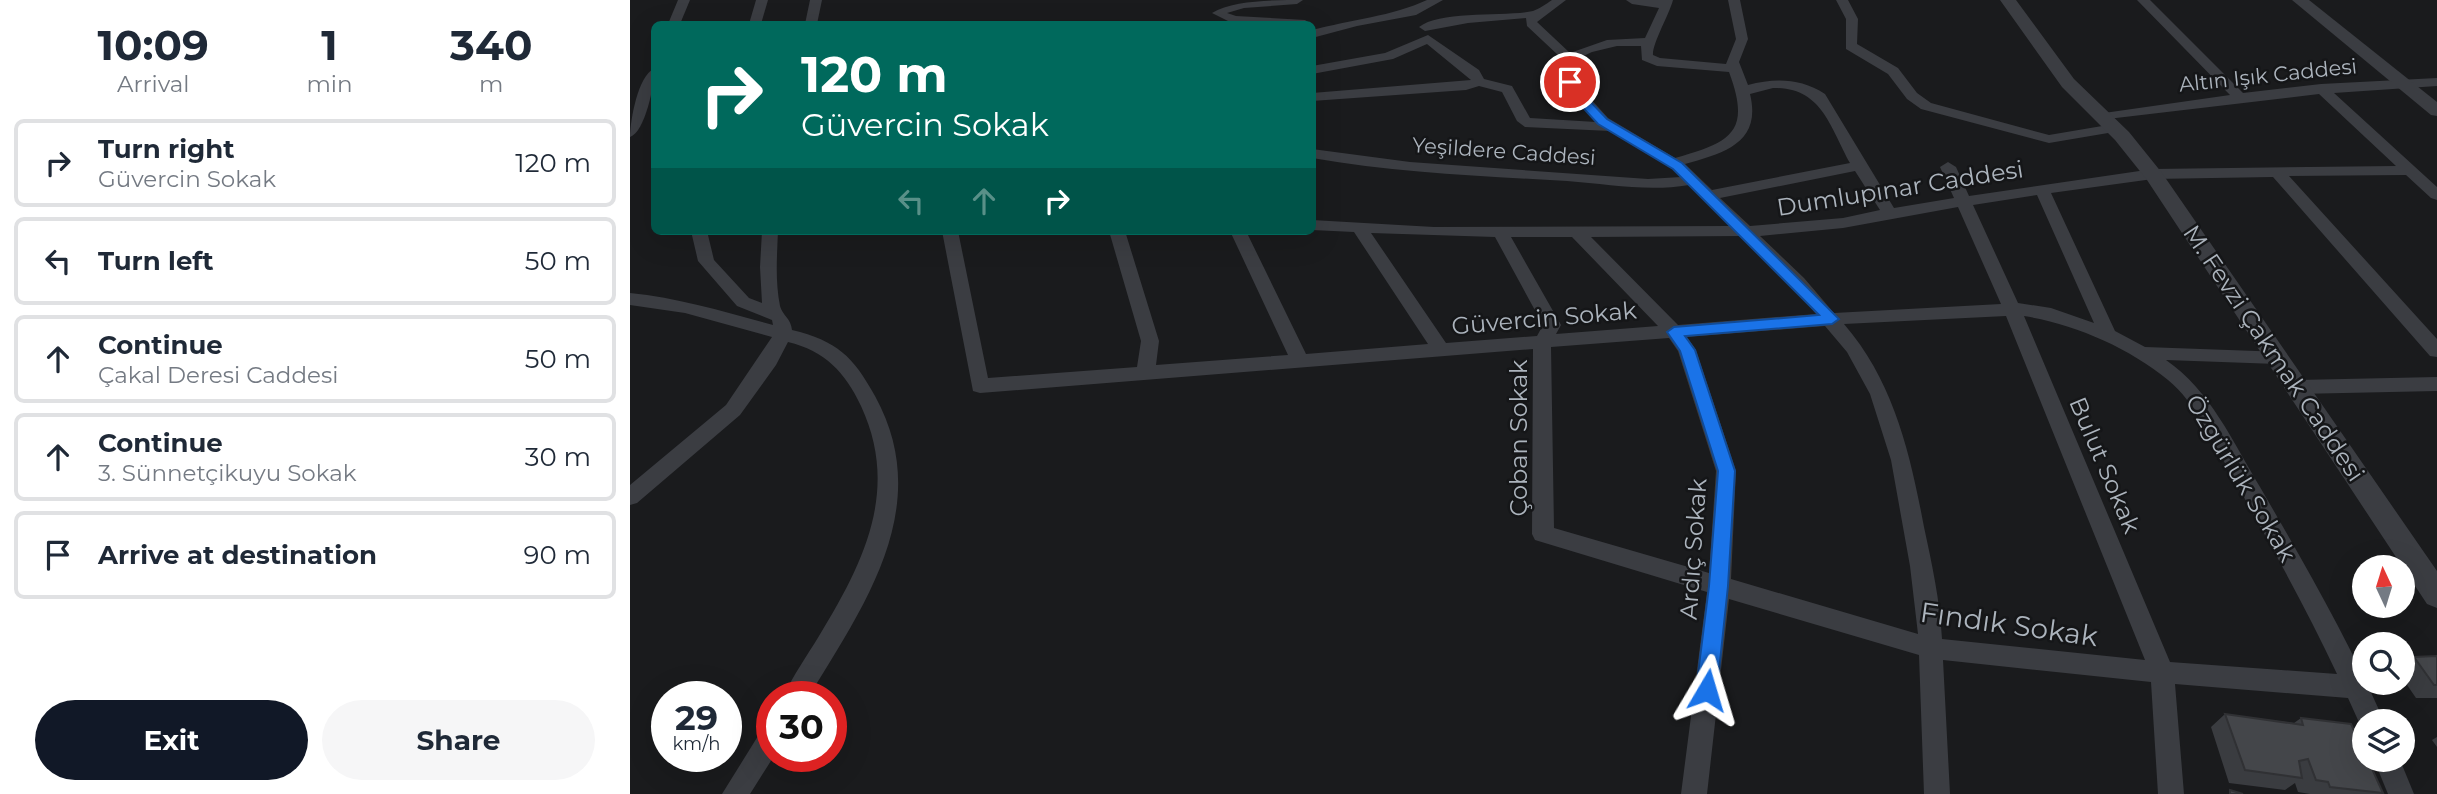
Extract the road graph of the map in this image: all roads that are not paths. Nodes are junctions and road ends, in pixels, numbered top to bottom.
1 (684, 0) edge
2 (762, 0) edge
3 (816, 0) edge
4 (1297, 0) edge
5 (1399, 0) edge
6 (1437, 0) edge
7 (1560, 0) edge
8 (1632, 0) edge
9 (1842, 0) edge
10 (2008, 0) edge
11 (2143, 0) edge
12 (2300, 0) edge
13 (1732, 2) edge
14 (1666, 3) edge
15 (1412, 12) junction
16 (1537, 14) junction
17 (675, 21) edge
18 (756, 21) edge
19 (812, 21) edge
20 (1252, 21) edge
21 (1316, 26) edge
22 (1332, 28) junction
23 (1316, 33) edge
24 (1427, 33) junction
25 (1649, 42) junction
26 (1567, 59) junction
27 (1316, 69) edge
28 (1735, 69) junction
29 (651, 80) edge
30 (1479, 82) junction
31 (2437, 82) edge
32 (2400, 83) junction
33 (2321, 88) junction
34 (1744, 91) junction
35 (1316, 97) edge
36 (2239, 97) junction
37 (2437, 111) edge
38 (2109, 122) junction
39 (1610, 127) junction
40 (630, 133) edge
41 (1316, 154) edge
42 (1674, 163) junction
43 (1859, 166) junction
44 (1948, 167) dead end
45 (2410, 170) junction
46 (2277, 172) junction
47 (2153, 174) junction
48 (1693, 180) junction
49 (2042, 190) junction
50 (2437, 195) edge
51 (1708, 196) junction
52 (1963, 201) junction
53 (1891, 213) junction
54 (1316, 225) edge
55 (1359, 228) junction
56 (1500, 231) junction
57 (1576, 231) junction
58 (1745, 232) junction
59 (699, 235) edge
60 (770, 235) edge
61 (951, 235) edge
62 (1118, 235) edge
63 (1240, 235) edge
64 (630, 299) edge
65 (2012, 309) junction
66 (772, 314) junction
67 (1832, 319) junction
68 (1674, 332) junction
69 (783, 334) junction
70 (2108, 335) junction
71 (1542, 343) junction
72 (1441, 351) junction
73 (2437, 351) edge
74 (2143, 353) junction
75 (2277, 357) junction
76 (1300, 361) junction
77 (1145, 373) junction
78 (2437, 384) edge
79 (2297, 387) junction
80 (630, 497) edge
81 (1543, 534) joint
82 (1719, 586) junction
83 (2437, 595) edge
84 (1930, 648) junction
85 (2162, 672) junction
86 (804, 681) edge
87 (2352, 681) edge
88 (2352, 687) edge
89 (756, 762) edge
90 (2392, 772) edge
91 (735, 794) edge
92 (1694, 794) edge
93 (1937, 794) edge
94 (2171, 794) edge
95 (2401, 794) edge

1 - 17 street
2 - 18 street
3 - 19 street
4 - 20 street
5 - 15 street
6 - 15 street
7 - 16 street
8 - 14 street
9 - 38 street, Altın Işık Caddesi
10 - 38 street, M. Fevzi Çakmak Caddesi
11 - 36 street
12 - 32 street
13 - 28 street
14 - 25 street
15 - 22 street
15 - 24 street
16 - 24 street
16 - 26 street
21 - 22 street
22 - 23 street
24 - 27 street
24 - 30 street
25 - 26 street
25 - 28 street
26 - 39 street
28 - 34 street
29 - 40 street
30 - 35 street
30 - 39 street
31 - 32 street, Altın Işık Caddesi
32 - 33 street, Altın Işık Caddesi
32 - 37 street
33 - 36 street, Altın Işık Caddesi
33 - 45 street
34 - 42 street
34 - 43 street
36 - 38 street, Altın Işık Caddesi
38 - 47 street, M. Fevzi Çakmak Caddesi
39 - 42 street
41 - 48 street, Yeşildere Caddesi
42 - 48 street
43 - 51 street
43 - 53 street
44 - 52 street, Bulut Sokak
45 - 46 street, Dumlupınar Caddesi
45 - 50 street
46 - 47 street, Dumlupınar Caddesi
46 - 73 street
47 - 49 street, Dumlupınar Caddesi
47 - 75 street, M. Fevzi Çakmak Caddesi
48 - 51 street
49 - 52 street, Dumlupınar Caddesi
49 - 70 street
51 - 58 street
52 - 53 street, Dumlupınar Caddesi
52 - 65 street, Bulut Sokak
53 - 58 street, Dumlupınar Caddesi
54 - 55 street, Dumlupınar Caddesi
55 - 56 street, Dumlupınar Caddesi
55 - 72 street
56 - 57 street, Dumlupınar Caddesi
56 - 71 street, Çoban Sokak
57 - 58 street, Dumlupınar Caddesi
57 - 68 street, Ardıç Sokak
58 - 67 street
59 - 66 street
60 - 66 street
61 - 77 street, Güvercin Sokak
62 - 77 street
63 - 76 street
64 - 69 street
65 - 67 street, Güvercin Sokak
65 - 70 street, Güvercin Sokak
65 - 85 street, Bulut Sokak
66 - 69 street
67 - 68 street, Güvercin Sokak
67 - 84 street
68 - 71 street, Güvercin Sokak
68 - 82 street, Ardıç Sokak
69 - 80 street
69 - 86 street
70 - 74 street, Özgürlük Sokak
71 - 72 street, Güvercin Sokak
71 - 81 street, Çoban Sokak
72 - 76 street, Güvercin Sokak
74 - 75 street
74 - 87 street, Özgürlük Sokak
75 - 79 street, M. Fevzi Çakmak Caddesi
76 - 77 street, Güvercin Sokak
78 - 79 street
79 - 83 street, M. Fevzi Çakmak Caddesi
81 - 82 street, Fındık Sokak
82 - 84 street, Fındık Sokak
82 - 92 street, Ardıç Sokak
84 - 85 street, Fındık Sokak
84 - 93 street
85 - 88 street, Fındık Sokak
85 - 94 street, Bulut Sokak
89 - 91 street
90 - 95 street

